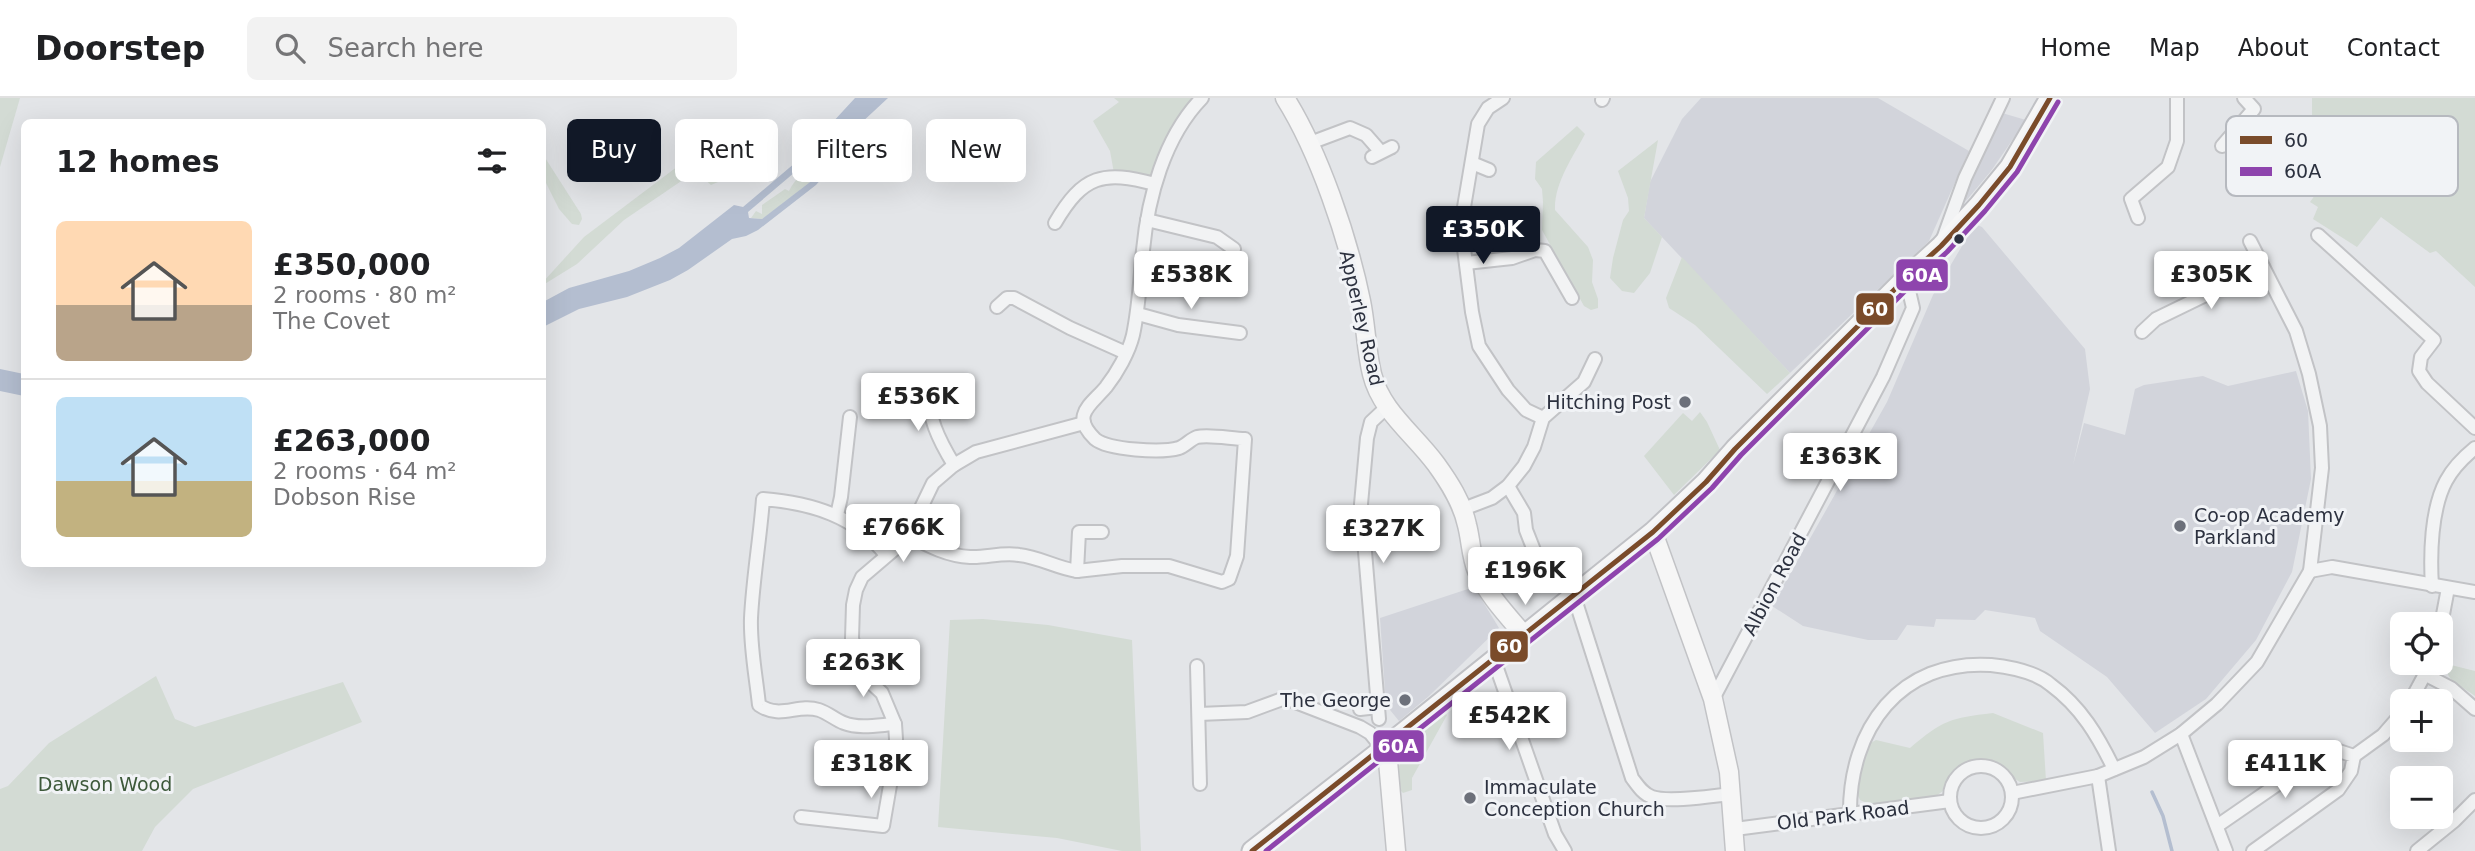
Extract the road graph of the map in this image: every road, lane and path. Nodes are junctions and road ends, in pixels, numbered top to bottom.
1 (1202, 98) edge
2 (1285, 98) edge
3 (1503, 98) edge
4 (2003, 98) edge
5 (2050, 98) edge
6 (2177, 98) edge
7 (2244, 98) edge
8 (2248, 116) edge
9 (2226, 141) edge
10 (1310, 143) junction
11 (2222, 146) dead end
12 (1381, 152) dead end
13 (1472, 163) junction
14 (1489, 170) dead end
15 (1156, 184) junction
16 (2138, 218) dead end
17 (1147, 220) junction
18 (1055, 223) dead end
19 (2318, 235) dead end
20 (2250, 241) dead end
21 (1941, 246) junction
22 (1234, 249) dead end
23 (1466, 262) junction
24 (2263, 267) junction
25 (1906, 278) junction
26 (1572, 298) dead end
27 (997, 306) dead end
28 (1138, 314) junction
29 (2142, 332) dead end
30 (1240, 333) dead end
31 (1126, 353) junction
32 (1595, 359) dead end
33 (927, 386) dead end
34 (1387, 407) junction
35 (850, 417) dead end
36 (1543, 418) junction
37 (1084, 423) junction
38 (2475, 428) edge
39 (2475, 447) edge
40 (954, 465) junction
41 (1508, 486) junction
42 (1463, 509) junction
43 (837, 515) junction
44 (1102, 532) dead end
45 (1653, 532) junction
46 (908, 535) junction
47 (886, 555) junction
48 (1537, 558) junction
49 (1077, 571) junction
50 (1516, 571) dead end
51 (2310, 571) junction
52 (1554, 574) dead end
53 (2432, 586) junction
54 (2448, 588) junction
55 (2475, 593) edge
56 (1574, 596) junction
57 (2443, 612) edge
58 (1524, 635) junction
59 (1494, 660) junction
60 (1197, 666) dead end
61 (2435, 675) edge
62 (1713, 699) junction
63 (1360, 709) dead end
64 (2475, 709) edge
65 (1199, 714) junction
66 (895, 724) junction
67 (2390, 727) edge
68 (2181, 734) junction
69 (1383, 749) junction
70 (2354, 756) junction
71 (2114, 769) junction
72 (2098, 776) junction
73 (1200, 784) dead end
74 (2012, 793) junction
75 (1731, 794) junction
76 (2475, 800) edge
77 (1950, 801) junction
78 (1850, 814) junction
79 (802, 817) dead end
80 (2217, 826) junction
81 (1735, 829) junction
82 (1252, 851) edge
83 (1396, 851) edge
84 (1564, 851) edge
85 (1735, 851) edge
86 (2109, 851) edge
87 (2226, 851) edge
88 (2253, 851) edge
89 (2417, 851) edge

1 - 15 street
2 - 10 street, Apperley Road
3 - 13 street
4 - 21 street
5 - 21 main road
6 - 16 street
7 - 8 street
9 - 11 street
10 - 12 street
10 - 34 street, Apperley Road
13 - 14 street
13 - 23 street
15 - 17 street
15 - 18 street
17 - 22 street
17 - 28 street
19 - 38 street
20 - 24 street
21 - 25 main road
23 - 26 street
23 - 36 street
24 - 29 street
24 - 51 street
25 - 45 main road
25 - 62 street, Albion Road
27 - 31 street
28 - 30 street
28 - 31 street
31 - 37 street
32 - 36 street
33 - 40 street
34 - 42 street
34 - 63 street, Apperley Road
35 - 43 street
36 - 41 street
37 - 40 street
37 - 49 street
39 - 53 street
40 - 46 street
41 - 42 street
41 - 48 street
42 - 58 street
43 - 47 street
43 - 66 street
44 - 49 street
45 - 56 main road
45 - 62 street
46 - 47 street
46 - 49 street
47 - 66 street
48 - 50 street
48 - 52 street
51 - 53 street
51 - 68 street
53 - 54 street
54 - 55 street
54 - 57 street
56 - 58 main road
56 - 75 street
58 - 59 main road
59 - 69 main road
59 - 84 street
60 - 65 street
61 - 64 street
62 - 75 street
65 - 69 street
65 - 73 street
66 - 79 street
67 - 70 street
68 - 71 street
68 - 80 street
69 - 82 main road
69 - 83 street
70 - 80 street
70 - 88 street
71 - 72 street
71 - 78 street
72 - 74 street
72 - 86 street
74 - 77 street
74 - 77 street
75 - 81 street
76 - 89 street
77 - 78 street, Old Park Road
78 - 81 street, Old Park Road
80 - 87 street
81 - 85 street

